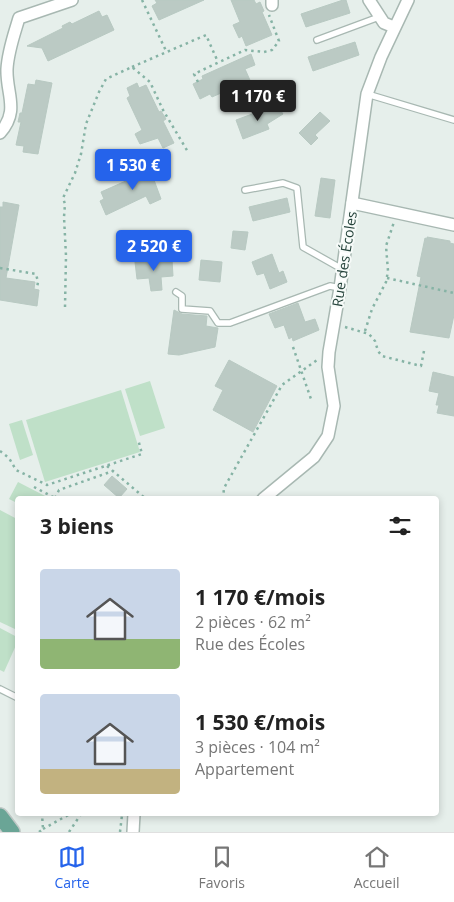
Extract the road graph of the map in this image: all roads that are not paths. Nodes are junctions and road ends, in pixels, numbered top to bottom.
1 (72, 0) edge
2 (369, 0) edge
3 (405, 2) edge
4 (379, 17) junction
5 (394, 27) junction
6 (317, 40) dead end
7 (367, 94) junction
8 (454, 120) edge
9 (0, 133) edge
10 (245, 190) dead end
11 (352, 203) junction
12 (454, 225) edge
13 (342, 269) junction
14 (340, 288) junction
15 (176, 292) dead end
16 (267, 496) edge
17 (0, 689) edge
18 (15, 696) edge
19 (0, 816) edge
20 (134, 816) edge
21 (12, 832) edge
22 (133, 832) edge

1 - 9 street
2 - 4 street
3 - 5 street, Rue des Écoles
4 - 5 street
4 - 6 lane
5 - 7 street, Rue des Écoles
7 - 8 lane
7 - 11 street, Rue des Écoles
10 - 13 lane
11 - 12 street
11 - 13 street, Rue des Écoles
13 - 14 street, Rue des Écoles
14 - 15 lane
14 - 16 street, Rue des Écoles
17 - 18 lane
19 - 21 main road
20 - 22 street

